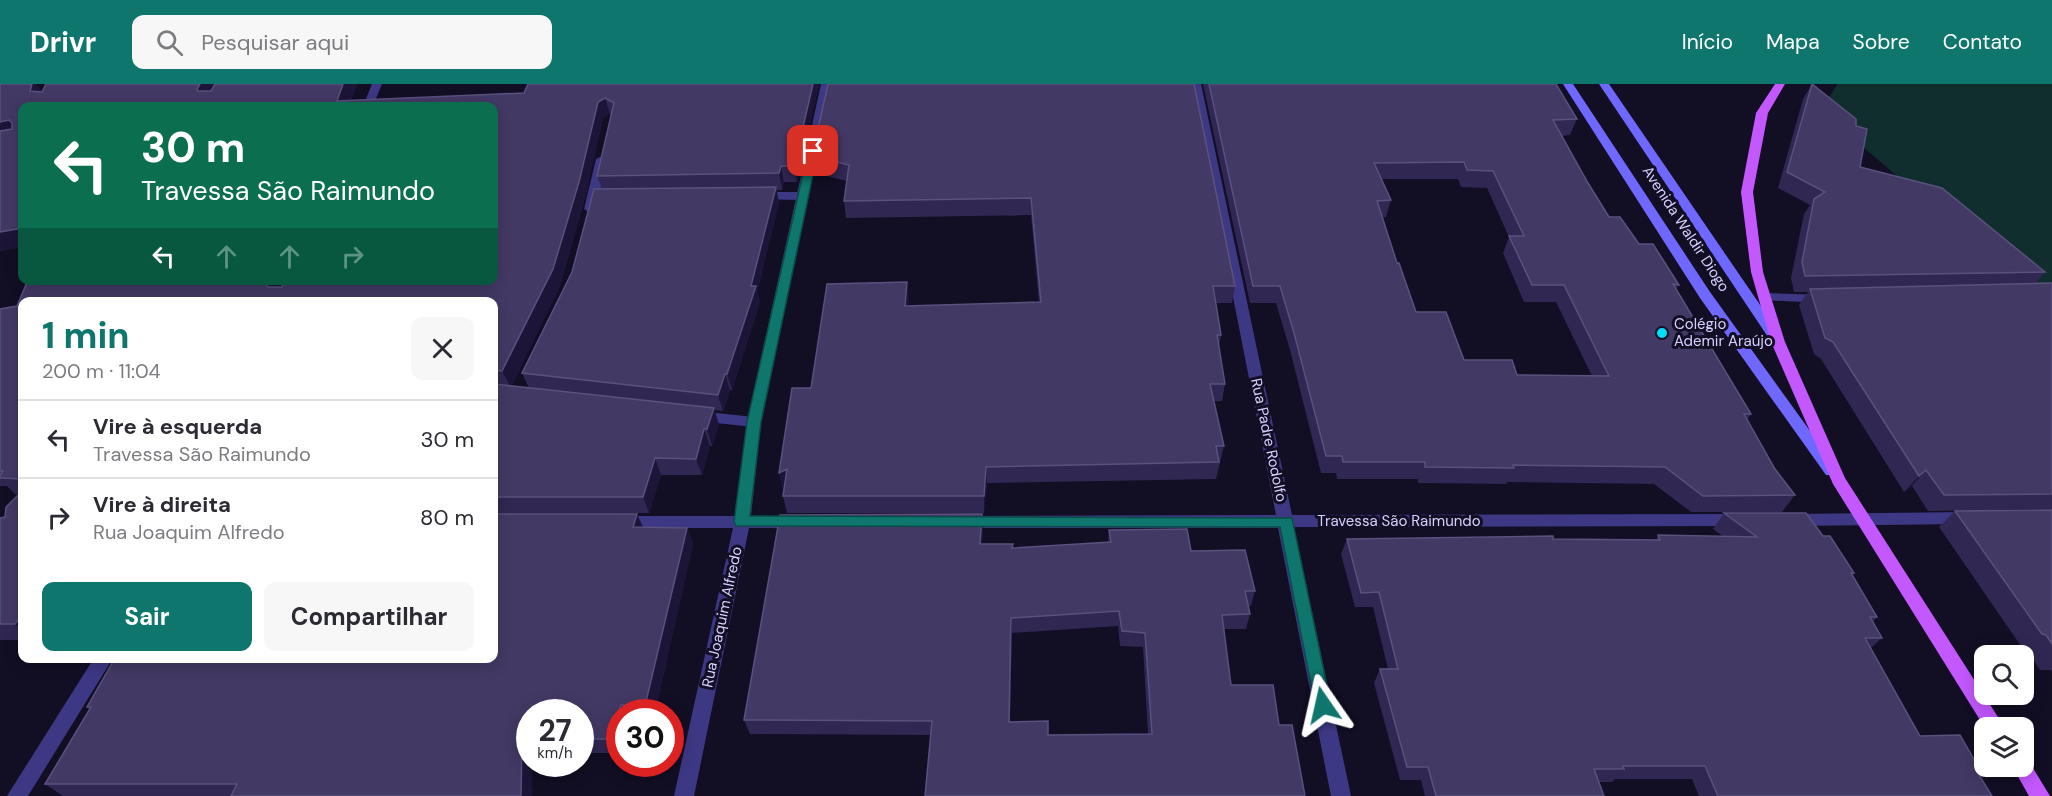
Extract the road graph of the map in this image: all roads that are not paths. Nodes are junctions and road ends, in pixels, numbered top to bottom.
1 (377, 84) edge
2 (826, 84) edge
3 (1196, 84) edge
4 (1568, 84) edge
5 (1604, 84) edge
6 (1780, 84) edge
7 (370, 102) edge
8 (606, 142) edge
9 (804, 196) junction
10 (745, 197) edge
11 (587, 221) edge
12 (1765, 297) junction
13 (1834, 298) edge
14 (1778, 342) junction
15 (683, 414) edge
16 (754, 422) junction
17 (1838, 480) junction
18 (1984, 518) edge
19 (1757, 520) edge
20 (1781, 520) edge
21 (1863, 520) junction
22 (612, 522) edge
23 (742, 522) junction
24 (813, 522) edge
25 (943, 522) edge
26 (1286, 522) junction
27 (101, 663) edge
28 (1989, 717) edge
29 (2028, 777) edge
30 (17, 796) edge
31 (684, 796) edge
32 (1341, 796) edge
33 (2040, 796) edge

1 - 7 street
2 - 9 street, Rua Joaquim Alfredo
3 - 26 street, Rua Padre Rodolfo
4 - 17 street, Avenida Waldir Diogo
5 - 14 street, Avenida Waldir Diogo
6 - 12 main road, Avenida Waldir Diogo
8 - 11 street
9 - 10 street
9 - 16 street, Rua Joaquim Alfredo
12 - 13 street
12 - 14 main road, Avenida Waldir Diogo
14 - 17 main road, Avenida Waldir Diogo
15 - 16 street
16 - 23 street, Rua Joaquim Alfredo
17 - 21 main road, Avenida Waldir Diogo
18 - 21 street
19 - 26 street, Travessa São Raimundo
20 - 21 street
21 - 28 main road, Avenida Waldir Diogo
22 - 23 street
23 - 24 street
23 - 31 street, Rua Joaquim Alfredo
25 - 26 street, Travessa São Raimundo
26 - 32 street, Rua Padre Rodolfo
27 - 30 street
29 - 33 main road

